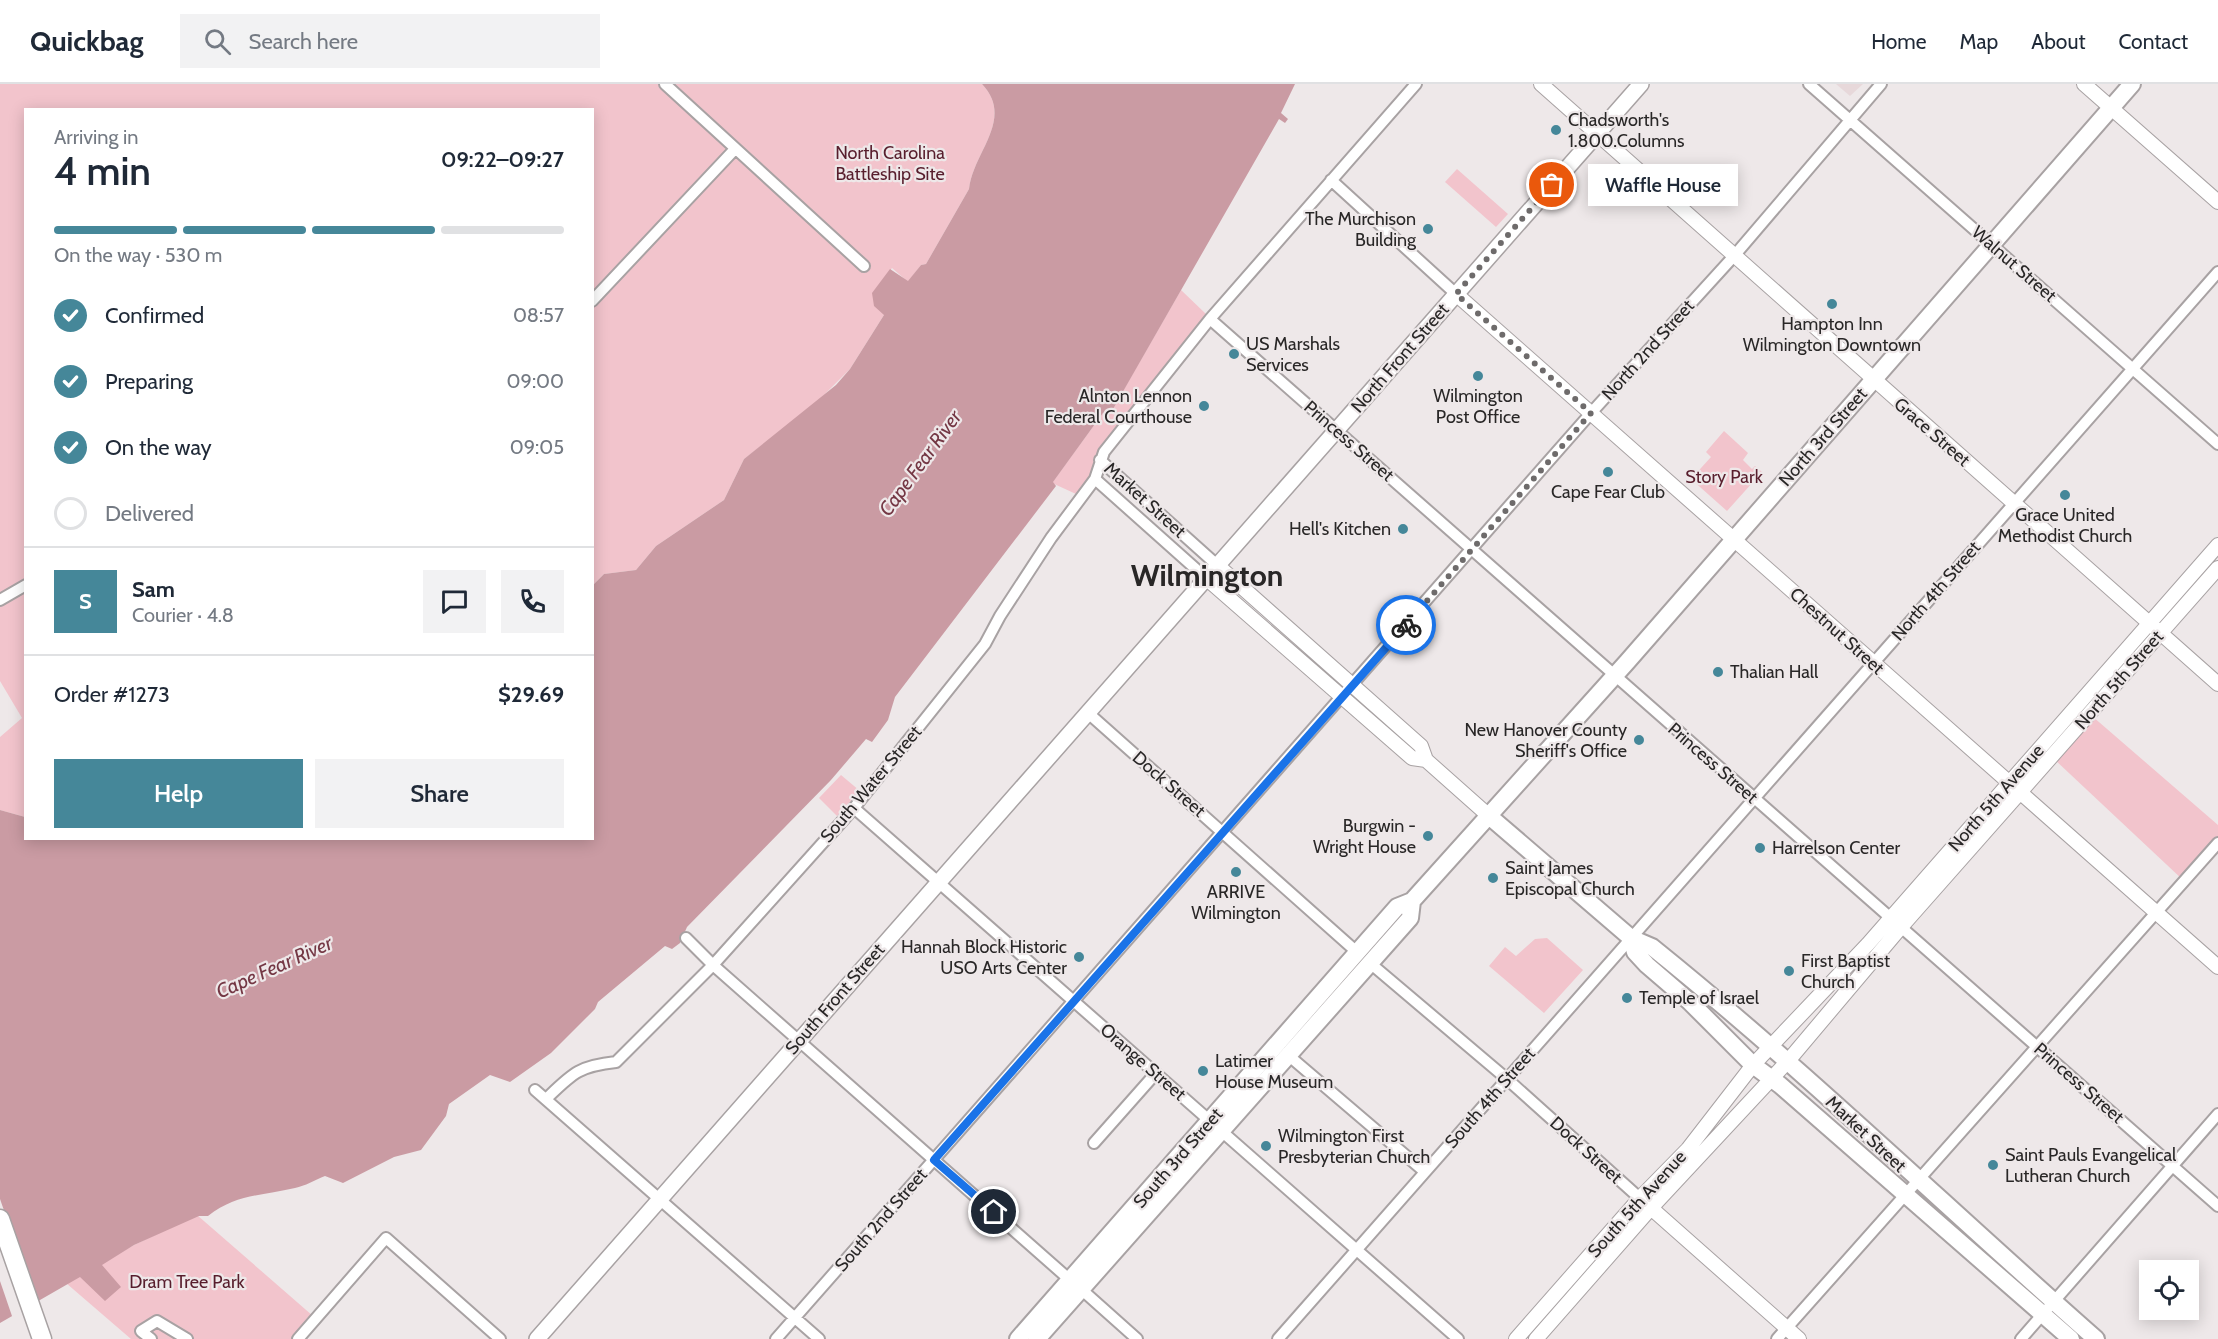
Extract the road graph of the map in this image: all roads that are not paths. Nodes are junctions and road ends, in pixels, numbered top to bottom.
1 (665, 84) edge
2 (1416, 84) edge
3 (1541, 84) edge
4 (1641, 84) edge
5 (1809, 84) edge
6 (1881, 84) edge
7 (2084, 84) edge
8 (2132, 84) edge
9 (2111, 108) junction
10 (1850, 119) junction
11 (1597, 135) junction
12 (735, 148) junction
13 (1332, 180) junction
14 (2218, 202) edge
15 (1991, 244) junction
16 (1734, 256) junction
17 (864, 266) dead end
18 (2218, 272) edge
19 (1456, 294) junction
20 (594, 299) edge
21 (1210, 319) junction
22 (2133, 368) junction
23 (1873, 380) junction
24 (1591, 413) junction
25 (1336, 430) junction
26 (2218, 444) edge
27 (1100, 460) junction
28 (1095, 479) junction
29 (2013, 504) junction
30 (1734, 540) junction
31 (2218, 545) edge
32 (1472, 549) junction
33 (1217, 565) junction
34 (2218, 568) edge
35 (1206, 578) junction
36 (24, 586) edge
37 (0, 600) edge
38 (2150, 623) junction
39 (2161, 633) junction
40 (1873, 663) junction
41 (1614, 676) junction
42 (1353, 684) junction
43 (2218, 684) edge
44 (1342, 696) junction
45 (1087, 712) junction
46 (1426, 760) junction
47 (2014, 788) junction
48 (1755, 799) junction
49 (854, 808) junction
50 (1489, 816) junction
51 (1223, 831) junction
52 (2218, 843) edge
53 (938, 882) junction
54 (2157, 913) junction
55 (1890, 918) junction
56 (1901, 927) junction
57 (686, 938) dead end
58 (1631, 938) junction
59 (1364, 958) junction
60 (713, 965) junction
61 (2218, 967) edge
62 (1073, 1001) junction
63 (799, 1041) junction
64 (1771, 1047) junction
65 (2037, 1047) junction
66 (1288, 1055) junction
67 (1788, 1061) junction
68 (1753, 1065) junction
69 (1156, 1073) junction
70 (1507, 1079) junction
71 (1772, 1079) junction
72 (535, 1090) dead end
73 (546, 1100) junction
74 (2218, 1114) edge
75 (1215, 1126) junction
76 (1094, 1143) dead end
77 (934, 1160) junction
78 (2173, 1166) junction
79 (1425, 1172) junction
80 (1911, 1187) junction
81 (1640, 1198) junction
82 (660, 1199) junction
83 (2218, 1206) edge
84 (1651, 1208) junction
85 (0, 1219) edge
86 (1356, 1250) junction
87 (0, 1254) edge
88 (1076, 1284) junction
89 (2048, 1308) junction
90 (795, 1318) junction
91 (1787, 1328) junction
92 (28, 1339) edge
93 (42, 1339) edge
94 (152, 1339) edge
95 (188, 1339) edge
96 (298, 1339) edge
97 (500, 1339) edge
98 (537, 1339) edge
99 (776, 1339) edge
100 (819, 1339) edge
101 (1018, 1339) edge
102 (1037, 1339) edge
103 (1137, 1339) edge
104 (1278, 1339) edge
105 (1458, 1339) edge
106 (1516, 1339) edge
107 (1536, 1339) edge
108 (1777, 1339) edge
109 (1799, 1339) edge
110 (2021, 1339) edge
111 (2071, 1339) edge
112 (2096, 1339) edge

1 - 12 street
2 - 13 street
3 - 11 street, Grace Street
4 - 11 main road, North Front Street
5 - 10 street, Walnut Street
6 - 10 street, North 2nd Street
7 - 9 street
8 - 9 main road, North 3rd Street
9 - 14 street
9 - 15 main road, North 3rd Street
10 - 15 street, Walnut Street
10 - 16 street, North 2nd Street
11 - 16 street, Grace Street
11 - 19 main road, North Front Street
12 - 17 street
12 - 20 street
13 - 19 street
13 - 21 street
15 - 22 street, Walnut Street
15 - 23 main road, North 3rd Street
16 - 23 street, Grace Street
16 - 24 street, North 2nd Street
18 - 22 street, North 4th Street
19 - 24 street, Chestnut Street
19 - 25 main road, North Front Street
21 - 25 street, Princess Street
21 - 27 street
22 - 26 street, Walnut Street
22 - 29 street, North 4th Street
23 - 29 street, Grace Street
23 - 30 main road, North 3rd Street
24 - 30 street, Chestnut Street
24 - 32 street, North 2nd Street
25 - 32 street, Princess Street
25 - 33 main road, North Front Street
27 - 28 street
27 - 33 street, Market Street
28 - 35 street, Market Street
28 - 49 street, South Water Street
29 - 38 street, Grace Street
29 - 40 street, North 4th Street
30 - 40 street, Chestnut Street
30 - 41 main road, North 3rd Street
31 - 38 street, North 5th Avenue
32 - 41 street, Princess Street
32 - 42 street, North 2nd Street
33 - 35 main road, North Front Street
33 - 42 street, Market Street
34 - 39 street, North 5th Street
35 - 44 street, Market Street
35 - 45 main road, South Front Street
36 - 37 street
38 - 39 street, Grace Street
38 - 47 street, North 5th Avenue
39 - 43 street, Grace Street
39 - 47 street, North 5th Street
40 - 47 street, Chestnut Street
40 - 48 street, North 4th Street
41 - 48 street, Princess Street
41 - 50 main road, North 3rd Street
42 - 44 street, North 2nd Street
42 - 46 street, Market Street
44 - 46 street, Market Street
44 - 51 street, South 2nd Street
45 - 51 street, Dock Street
45 - 53 main road, South Front Street
46 - 50 street, Market Street
47 - 54 street, Chestnut Street
47 - 55 street, North 5th Avenue
47 - 56 street, North 5th Avenue
48 - 55 street, Princess Street
48 - 58 street, North 4th Street
49 - 53 street, Orange Street
49 - 60 street, South Water Street
50 - 58 main road, Market Street
50 - 59 main road, South 3rd Street
51 - 59 street, Dock Street
51 - 62 street, South 2nd Street
52 - 54 street
53 - 62 street, Orange Street
53 - 63 main road, South Front Street
54 - 61 street, Chestnut Street
54 - 65 street
55 - 56 street, Princess Street
55 - 64 street, North 5th Avenue
56 - 65 street, Princess Street
56 - 67 street, North 5th Avenue
57 - 60 street
58 - 64 main road, Market Street
58 - 68 main road, Market Street
58 - 70 street, South 4th Street
59 - 66 main road, South 3rd Street
59 - 70 street, Dock Street
59 - 75 main road, South 3rd Street
60 - 63 street
60 - 73 street, South Water Street
62 - 69 street, Orange Street
62 - 77 street, South 2nd Street
63 - 77 street
63 - 82 main road, South Front Street
64 - 67 main road, Market Street
64 - 68 street, South 5th Avenue
65 - 78 street, Princess Street
65 - 80 street
66 - 75 main road, South 3rd Street
66 - 79 street
67 - 71 street, South 5th Avenue
67 - 80 main road, Market Street
68 - 71 main road, Market Street
68 - 81 street, South 5th Avenue
69 - 75 street, Orange Street
69 - 76 street
70 - 79 street, South 4th Street
70 - 81 street, Dock Street
71 - 80 main road, Market Street
71 - 84 street, South 5th Avenue
72 - 73 street
73 - 82 street
74 - 78 street
75 - 86 street, Orange Street
75 - 88 main road, South 3rd Street
77 - 88 street
77 - 90 street, South 2nd Street
78 - 83 street, Princess Street
78 - 89 street
79 - 86 street, South 4th Street
80 - 89 main road, Market Street
80 - 91 street
81 - 84 street, Dock Street
81 - 106 street, South 5th Avenue
82 - 90 street
82 - 98 main road, South Front Street
84 - 91 street, Dock Street
84 - 107 street, South 5th Avenue
85 - 93 highway
86 - 104 street, South 4th Street
86 - 105 street, Orange Street
87 - 92 highway
88 - 101 main road, South 3rd Street
88 - 102 main road, South 3rd Street
88 - 103 street
89 - 110 street
89 - 111 main road, Market Street
89 - 112 main road, Market Street
90 - 99 street, South 2nd Street
90 - 100 street
91 - 108 street
91 - 109 street, Dock Street
94 - 95 street
96 - 97 street

